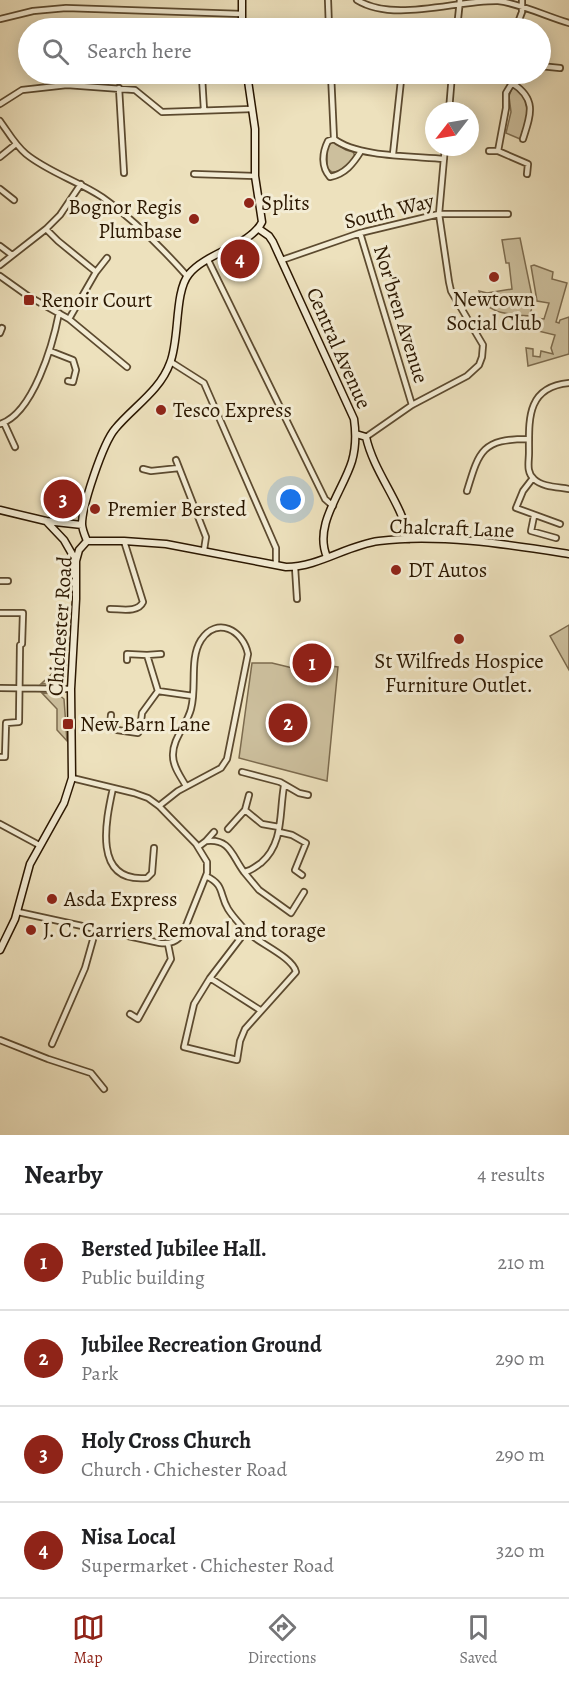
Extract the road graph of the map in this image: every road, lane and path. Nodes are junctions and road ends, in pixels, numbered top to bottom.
1 (65, 0) edge
2 (242, 0) edge
3 (328, 0) edge
4 (357, 0) edge
5 (522, 0) edge
6 (460, 2) edge
7 (66, 8) junction
8 (521, 8) junction
9 (242, 14) junction
10 (242, 18) edge
11 (329, 18) edge
12 (458, 18) edge
13 (520, 18) edge
14 (0, 20) edge
15 (569, 23) edge
16 (551, 67) edge
17 (560, 68) dead end
18 (202, 84) edge
19 (248, 84) edge
20 (331, 84) edge
21 (401, 84) edge
22 (451, 84) edge
23 (511, 84) edge
24 (515, 84) edge
25 (119, 88) junction
26 (450, 102) edge
27 (0, 104) edge
28 (252, 109) junction
29 (204, 110) junction
30 (0, 121) edge
31 (334, 139) junction
32 (523, 139) dead end
33 (16, 144) junction
34 (361, 151) junction
35 (489, 151) dead end
36 (498, 151) junction
37 (393, 154) junction
38 (0, 156) edge
39 (444, 156) edge
40 (444, 159) junction
41 (124, 173) dead end
42 (194, 174) dead end
43 (527, 174) dead end
44 (255, 176) junction
45 (81, 184) junction
46 (0, 189) edge
47 (14, 200) dead end
48 (439, 214) junction
49 (508, 214) dead end
50 (46, 229) junction
51 (259, 229) junction
52 (360, 233) junction
53 (0, 246) edge
54 (12, 255) junction
55 (107, 258) dead end
56 (208, 260) junction
57 (282, 260) junction
58 (0, 265) edge
59 (96, 272) junction
60 (0, 276) edge
61 (187, 276) junction
62 (59, 313) junction
63 (69, 319) junction
64 (50, 351) junction
65 (171, 362) junction
66 (127, 367) dead end
67 (68, 381) dead end
68 (569, 383) edge
69 (412, 405) junction
70 (2, 424) edge
71 (356, 434) junction
72 (366, 436) junction
73 (528, 439) junction
74 (15, 447) dead end
75 (366, 447) junction
76 (355, 448) junction
77 (176, 460) dead end
78 (179, 468) junction
79 (143, 469) dead end
80 (532, 478) junction
81 (569, 489) edge
82 (466, 491) dead end
83 (333, 506) junction
84 (0, 510) edge
85 (534, 516) junction
86 (46, 521) junction
87 (560, 524) dead end
88 (82, 525) junction
89 (556, 538) dead end
90 (409, 539) junction
91 (87, 541) junction
92 (124, 541) junction
93 (204, 550) junction
94 (569, 554) edge
95 (327, 557) junction
96 (76, 561) junction
97 (276, 565) junction
98 (295, 567) junction
99 (0, 581) edge
100 (8, 581) dead end
101 (297, 599) dead end
102 (110, 609) dead end
103 (0, 613) edge
104 (161, 654) dead end
105 (147, 655) junction
106 (127, 660) dead end
107 (0, 688) edge
108 (20, 688) junction
109 (71, 689) junction
110 (158, 691) junction
111 (192, 696) junction
112 (111, 715) dead end
113 (2, 757) edge
114 (242, 772) dead end
115 (72, 778) junction
116 (186, 786) junction
117 (284, 786) junction
118 (113, 788) junction
119 (249, 795) dead end
120 (308, 795) dead end
121 (159, 806) junction
122 (245, 810) junction
123 (0, 824) edge
124 (228, 829) dead end
125 (279, 830) junction
126 (214, 832) dead end
127 (206, 841) junction
128 (39, 845) junction
129 (198, 847) junction
130 (154, 848) dead end
131 (244, 872) junction
132 (302, 875) dead end
133 (206, 876) junction
134 (304, 892) dead end
135 (18, 912) junction
136 (96, 929) junction
137 (246, 931) junction
138 (168, 944) junction
139 (0, 950) edge
140 (210, 978) junction
141 (260, 1010) junction
142 (130, 1014) dead end
143 (0, 1041) edge
144 (52, 1044) dead end
145 (104, 1089) dead end

1 - 7 street
2 - 9 street
3 - 11 street
4 - 6 street
5 - 8 street
6 - 8 street
6 - 12 street
7 - 9 street
7 - 14 street
8 - 13 street
8 - 15 street
9 - 10 street
16 - 17 street
18 - 29 street
19 - 28 street
20 - 31 street
21 - 37 street
22 - 26 street
23 - 36 street
24 - 32 street
25 - 27 street
25 - 29 street
25 - 41 street
28 - 29 street
28 - 44 street
30 - 33 street
31 - 34 street
31 - 34 street
33 - 38 street
33 - 45 street
34 - 37 street
35 - 36 street
36 - 43 street
37 - 40 street
39 - 40 street
40 - 48 street
42 - 44 street
44 - 51 street
45 - 50 street
45 - 61 street
46 - 47 street
48 - 49 street, South Way
48 - 52 street, South Way
48 - 69 street
50 - 54 street
50 - 59 street
51 - 56 street
51 - 57 street, Central Avenue
52 - 57 street, South Way
52 - 69 street, Nor'bren Avenue
53 - 54 street
54 - 58 street
55 - 59 street
56 - 61 street
56 - 83 street
57 - 71 street, Central Avenue
59 - 63 street
60 - 62 street
61 - 65 street
62 - 63 street
62 - 64 street
63 - 66 street
64 - 67 street
64 - 70 street
65 - 88 street
65 - 97 street
68 - 73 street
69 - 72 street
70 - 74 street
71 - 72 street
71 - 76 street, Central Avenue
72 - 75 street
73 - 80 street
73 - 82 street
75 - 76 street
75 - 90 street
76 - 83 street, Central Avenue
77 - 78 street
78 - 79 street
78 - 93 street
80 - 81 street
80 - 85 street
83 - 95 street, Central Avenue
84 - 86 street
85 - 87 street
85 - 89 street
86 - 88 street
86 - 96 street
88 - 91 street, Chichester Road
90 - 94 street, Chalcraft Lane
90 - 95 street, Chalcraft Lane
91 - 92 street, Chalcraft Lane
91 - 96 street, Chichester Road
92 - 93 street, Chalcraft Lane
92 - 102 street
93 - 97 street, Chalcraft Lane
95 - 98 street, Chalcraft Lane
96 - 109 street, Chichester Road
97 - 98 street, Chalcraft Lane
98 - 101 street
99 - 100 street
103 - 108 street
104 - 105 street
105 - 106 street
105 - 110 street
107 - 108 street
108 - 109 street
108 - 113 street
109 - 115 street, Chichester Road
110 - 111 street
110 - 112 street
111 - 116 street
111 - 116 street
114 - 117 street
115 - 118 street
115 - 128 street, Chichester Road
116 - 121 street
117 - 120 street
117 - 125 street
118 - 121 street
118 - 130 street
119 - 122 street
121 - 129 street
122 - 124 street
122 - 125 street
123 - 128 street
125 - 131 street
125 - 132 street
126 - 127 street
127 - 129 street
127 - 131 street
128 - 135 street, Chichester Road
129 - 133 street
131 - 134 street
133 - 137 street
133 - 138 street
135 - 136 street
135 - 139 street, Chichester Road
136 - 138 street
136 - 144 street
137 - 140 street
137 - 141 street
138 - 142 street
140 - 141 street
140 - 141 street
143 - 145 street

